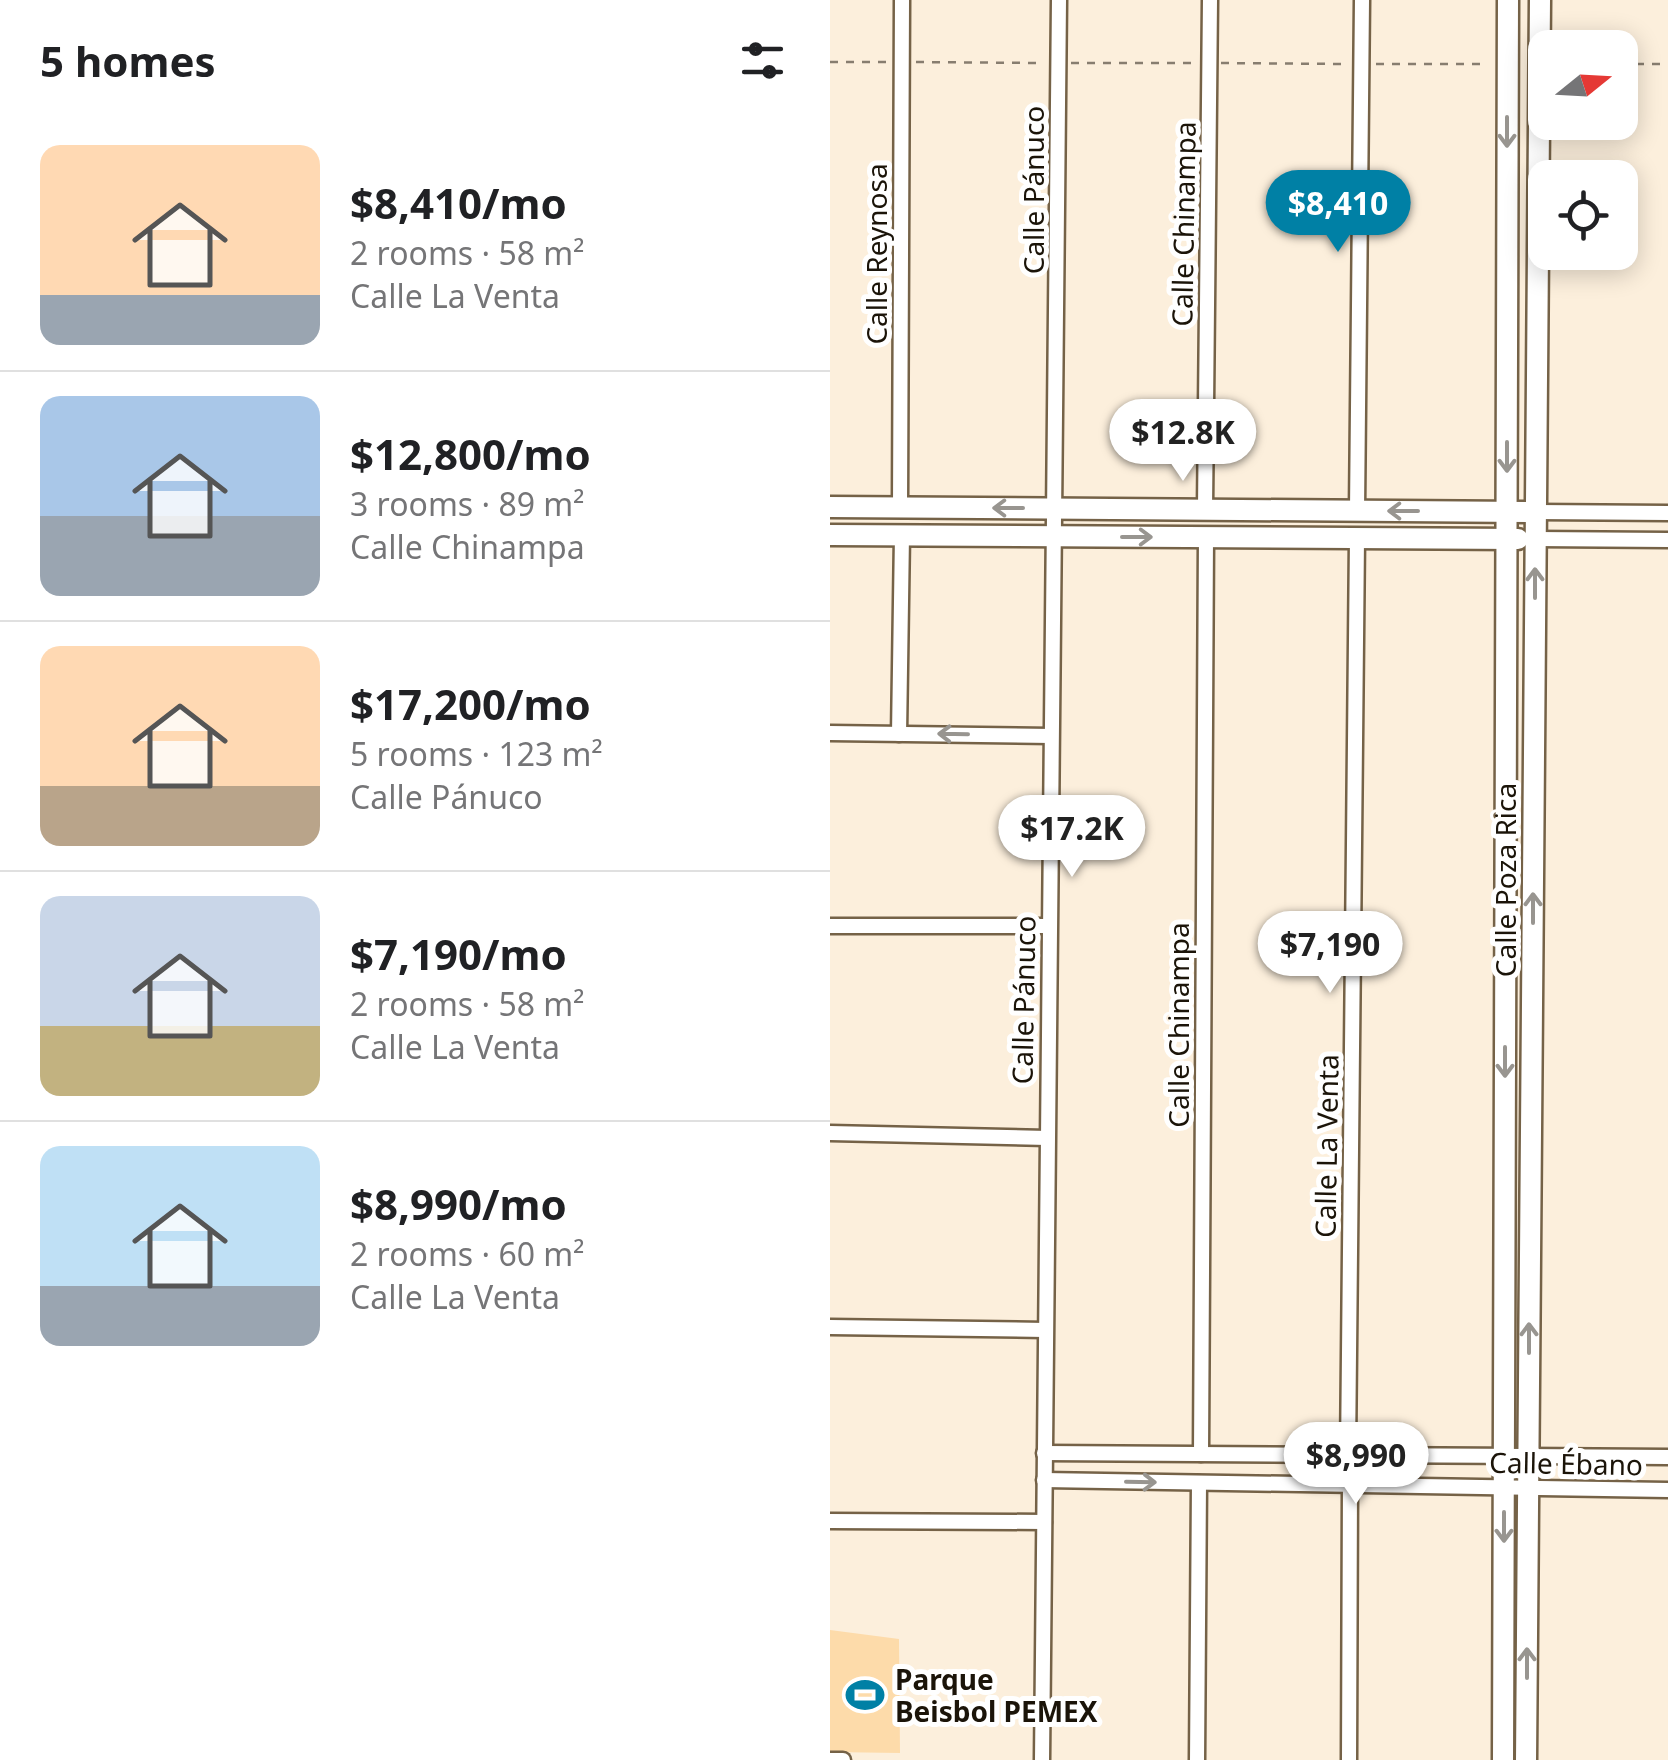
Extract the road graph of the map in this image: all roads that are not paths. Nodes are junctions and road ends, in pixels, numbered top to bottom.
1 (902, 0) edge
2 (1059, 0) edge
3 (1210, 0) edge
4 (1362, 0) edge
5 (1508, 0) edge
6 (1540, 0) edge
7 (1539, 30) edge
8 (1528, 39) edge
9 (1507, 53) junction
10 (1507, 94) junction
11 (1528, 99) edge
12 (1541, 140) edge
13 (830, 507) edge
14 (900, 508) junction
15 (1056, 508) junction
16 (1205, 510) junction
17 (1357, 510) junction
18 (1506, 512) junction
19 (1536, 512) junction
20 (1668, 512) edge
21 (830, 535) edge
22 (902, 535) junction
23 (1055, 536) junction
24 (1206, 537) junction
25 (1357, 538) junction
26 (1506, 539) junction
27 (1536, 540) junction
28 (1668, 540) edge
29 (830, 733) edge
30 (900, 734) junction
31 (1051, 736) junction
32 (830, 926) edge
33 (1049, 926) junction
34 (1505, 956) junction
35 (1532, 960) junction
36 (1505, 1012) junction
37 (1532, 1014) junction
38 (830, 1133) edge
39 (1047, 1138) junction
40 (830, 1327) edge
41 (1045, 1330) junction
42 (1044, 1453) junction
43 (1201, 1454) junction
44 (1348, 1455) junction
45 (1504, 1456) junction
46 (1528, 1456) junction
47 (1668, 1456) edge
48 (1044, 1480) junction
49 (1198, 1483) junction
50 (1350, 1485) junction
51 (1504, 1487) junction
52 (1528, 1488) junction
53 (1668, 1490) edge
54 (830, 1521) edge
55 (1044, 1522) junction
56 (830, 1760) edge
57 (843, 1760) edge
58 (1042, 1760) edge
59 (1197, 1760) edge
60 (1349, 1760) edge
61 (1503, 1760) edge
62 (1526, 1760) edge

1 - 14 street, Calle Reynosa
2 - 15 street, Calle Pánuco
3 - 16 street, Calle Chinampa
4 - 17 street
5 - 9 street, Calle Poza Rica
6 - 7 street, Calle Poza Rica
8 - 9 street
9 - 10 street, Calle Poza Rica
10 - 11 street
10 -> 18 street, Calle Poza Rica
12 - 19 street, Calle Poza Rica
13 - 14 street
15 -> 14 street
15 - 16 street
15 - 23 street, Calle Pánuco
16 - 17 street
18 -> 17 street
18 - 19 street
18 - 26 street, Calle Poza Rica
19 - 20 street
19 - 27 street, Calle Poza Rica
21 - 22 street
22 - 23 street
22 - 30 street
23 -> 24 street
23 - 31 street, Calle Pánuco
24 - 25 street
24 - 43 street, Calle Chinampa
25 - 26 street
25 - 44 street, Calle La Venta
26 - 27 street
26 - 34 street, Calle Poza Rica
27 - 28 street
35 -> 27 street, Calle Poza Rica
29 - 30 street
31 -> 30 street
31 - 33 street, Calle Pánuco
32 - 33 street
33 - 39 street, Calle Pánuco
34 - 35 street
34 - 36 street, Calle Poza Rica
35 - 37 street, Calle Poza Rica
36 - 37 street
36 -> 45 street, Calle Poza Rica
46 -> 37 street, Calle Poza Rica
38 - 39 street
39 - 41 street, Calle Pánuco
40 - 41 street
41 - 42 street, Calle Pánuco
42 - 43 street, Calle Ébano
42 - 48 street, Calle Pánuco
43 - 44 street, Calle Ébano
44 - 45 street, Calle Ébano
45 - 46 street, Calle Ébano
45 - 51 street, Calle Poza Rica
46 - 47 street, Calle Ébano
46 - 52 street, Calle Poza Rica
48 -> 49 street, Calle Ébano
48 - 55 street, Calle Pánuco
49 - 50 street, Calle Ébano
49 - 59 street
50 - 51 street, Calle Ébano
50 - 60 street
51 - 52 street, Calle Ébano
51 -> 61 street, Calle Poza Rica
52 - 53 street, Calle Ébano
62 -> 52 street, Calle Poza Rica
54 - 55 street
55 - 58 street, Calle Pánuco
56 - 57 street

